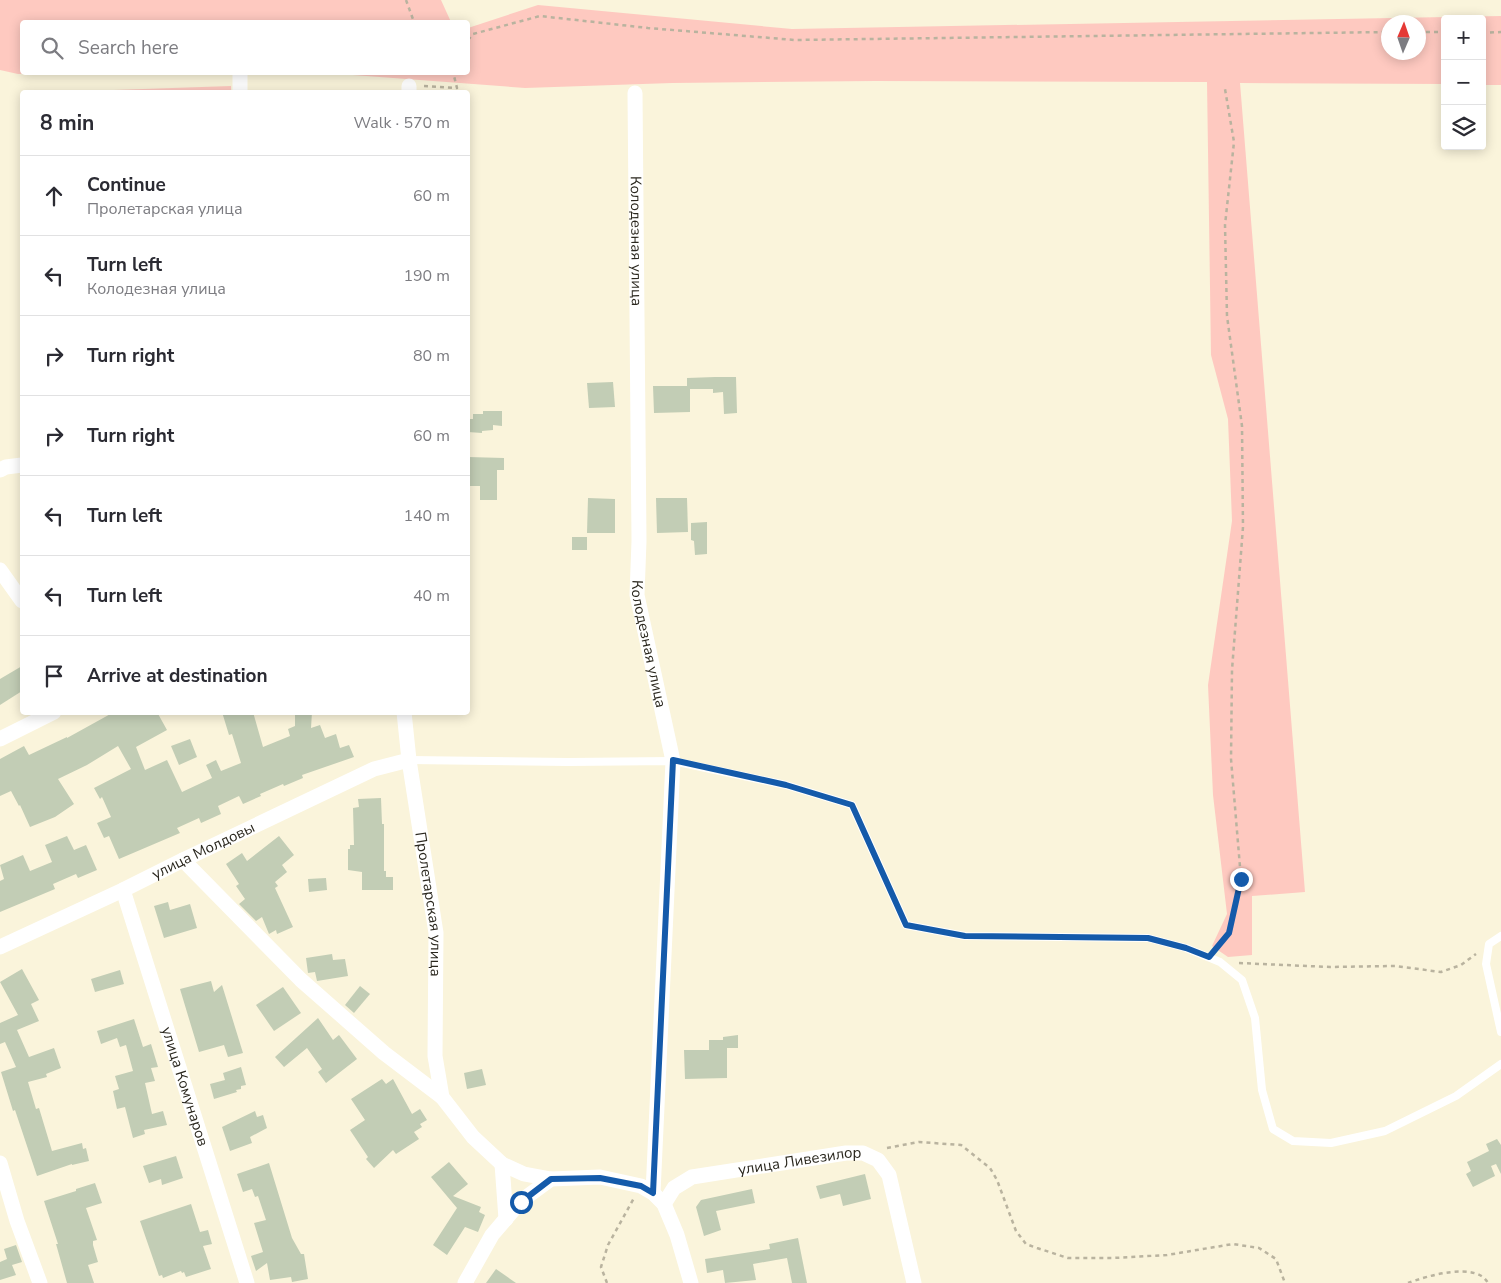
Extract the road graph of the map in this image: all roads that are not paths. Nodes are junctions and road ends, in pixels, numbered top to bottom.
1 (240, 75) edge
2 (240, 90) edge
3 (635, 93) dead end
4 (20, 465) edge
5 (0, 470) edge
6 (0, 570) edge
7 (20, 598) edge
8 (48, 715) edge
9 (404, 715) edge
10 (0, 739) edge
11 (409, 760) junction
12 (673, 760) junction
13 (183, 860) junction
14 (123, 890) junction
15 (1501, 936) edge
16 (0, 947) edge
17 (1501, 1032) edge
18 (1501, 1064) edge
19 (442, 1097) junction
20 (0, 1163) edge
21 (502, 1164) junction
22 (551, 1179) junction
23 (653, 1194) junction
24 (506, 1219) junction
25 (40, 1283) edge
26 (248, 1283) edge
27 (465, 1283) edge
28 (691, 1283) edge
29 (914, 1283) edge

1 - 2 street
3 - 12 street, Колодезная улица
4 - 5 street
6 - 7 street
8 - 10 street
9 - 11 street, Пролетарская улица
11 - 12 lane
11 - 13 street, улица Молдовы
11 - 19 street, Пролетарская улица
12 - 18 lane
12 - 23 street, Колодезная улица
13 - 14 street, улица Молдовы
13 - 19 street, Пролетарская улица
14 - 16 street, улица Молдовы
14 - 26 street, улица Комунаров
15 - 17 lane
19 - 21 street, Пролетарская улица
20 - 25 street
21 - 22 street, Пролетарская улица
21 - 24 street
22 - 23 street, Пролетарская улица
22 - 24 street
23 - 28 street, Колодезная улица
23 - 29 street, улица Ливезилор
24 - 27 street

